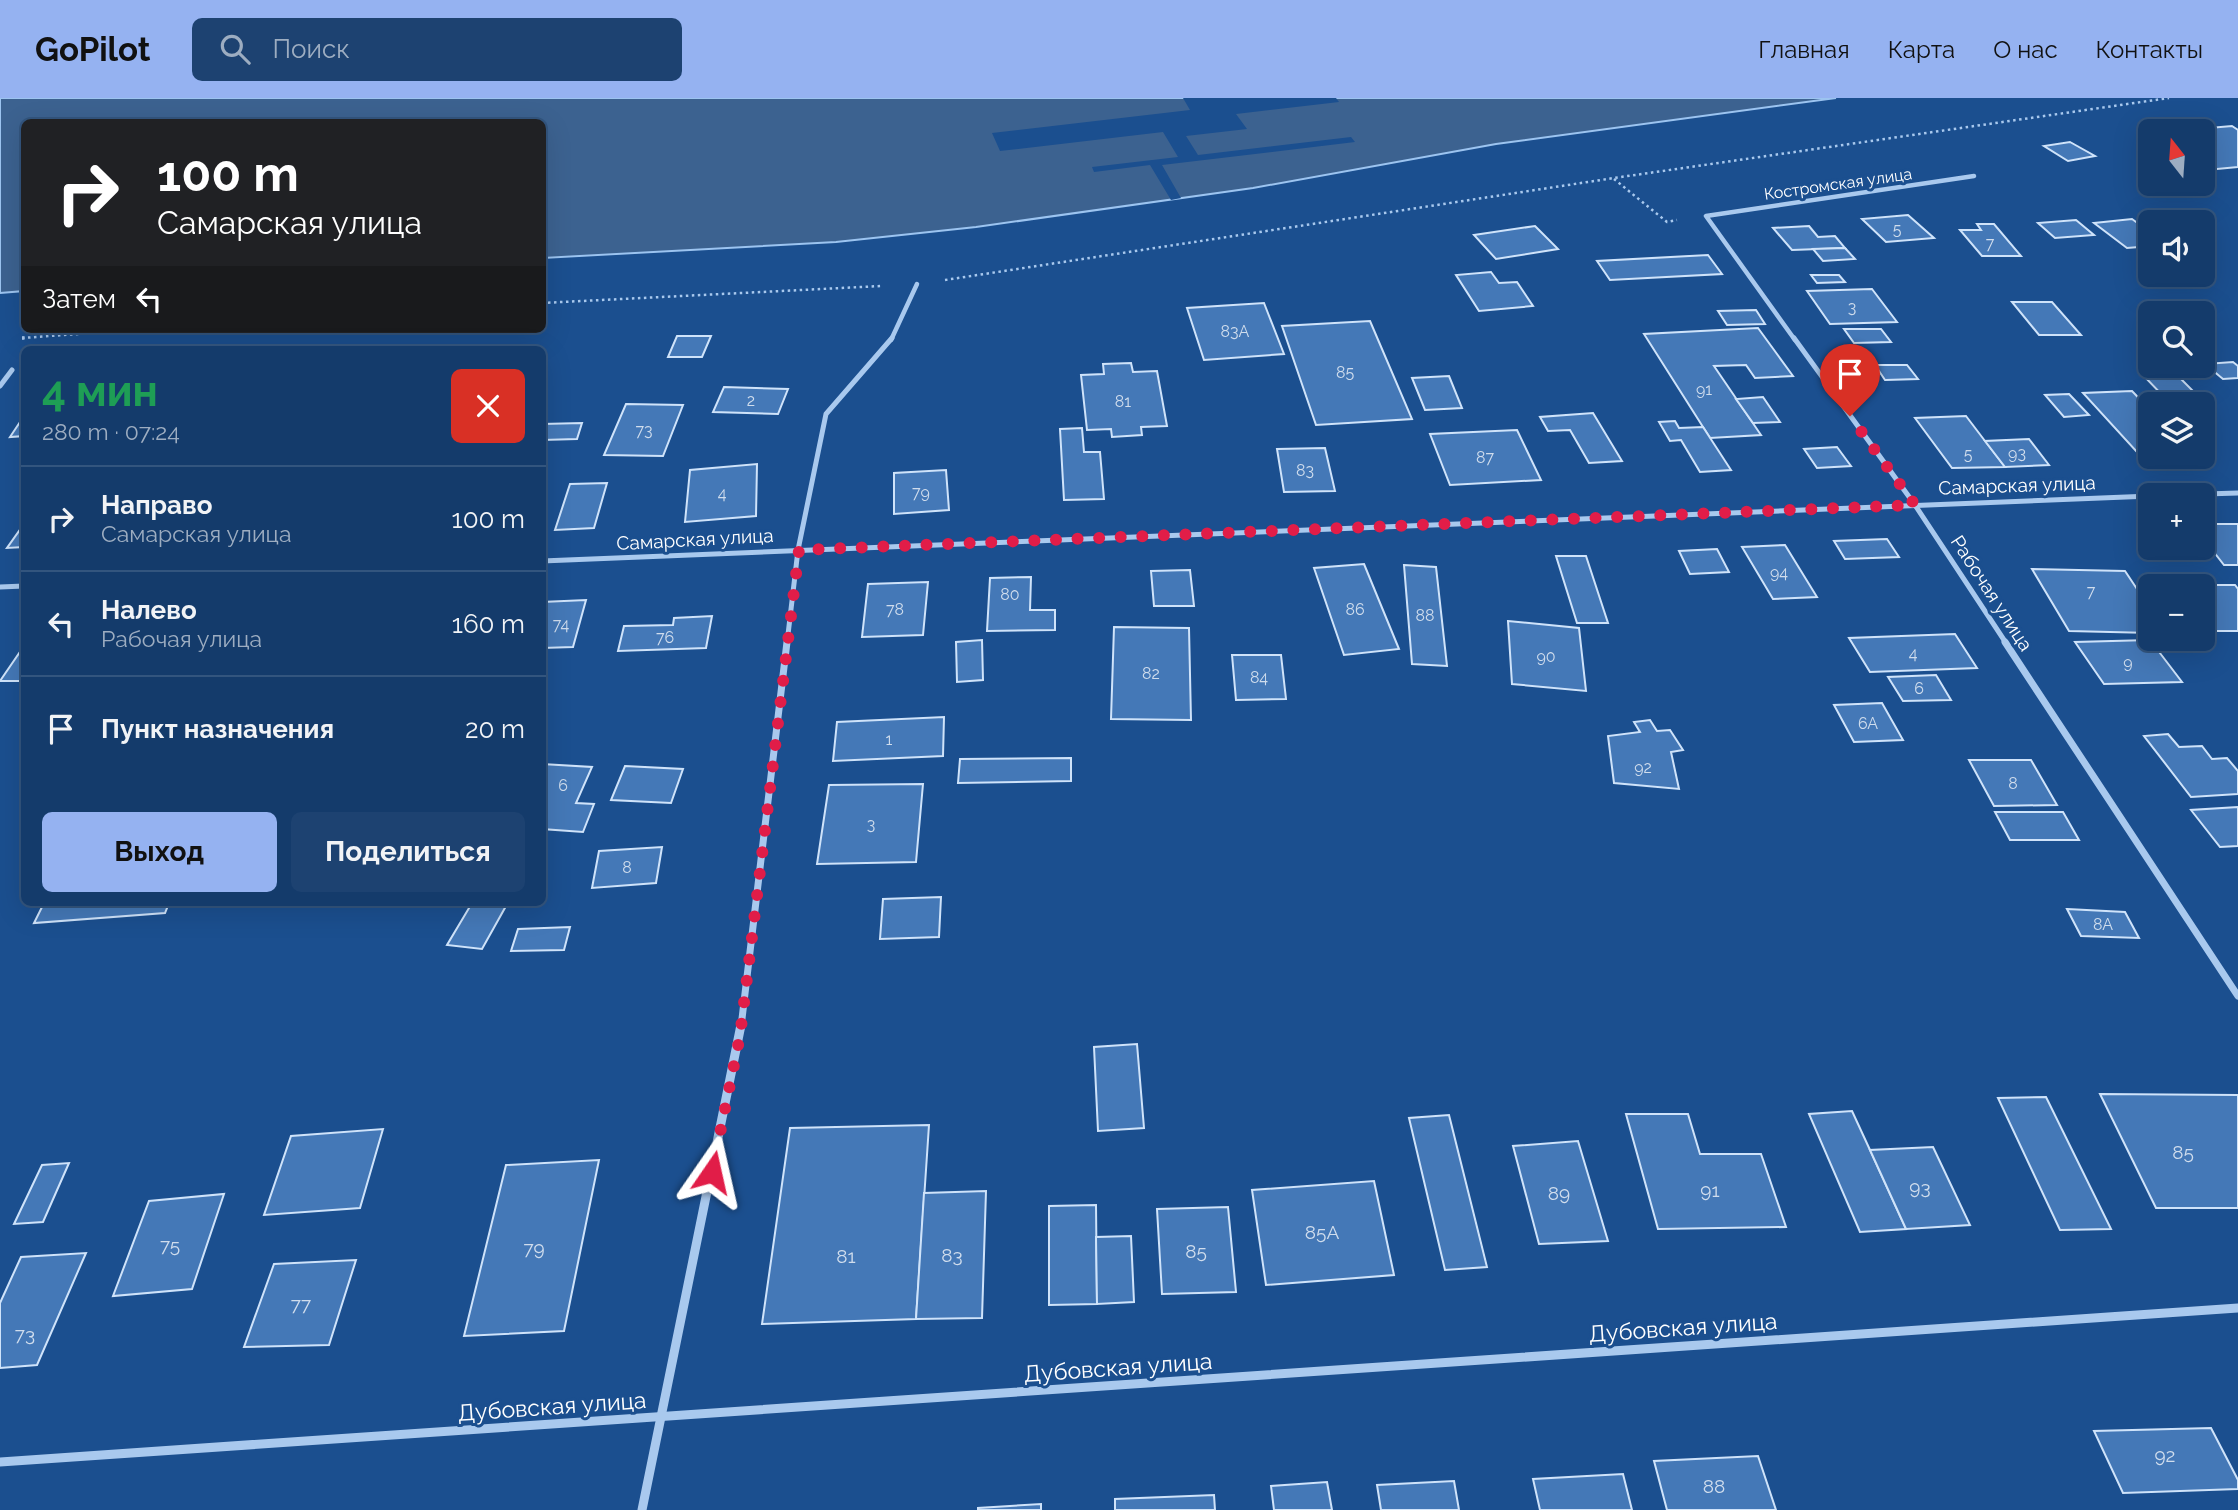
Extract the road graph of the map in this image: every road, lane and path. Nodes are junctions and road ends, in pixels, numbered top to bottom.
1 (2169, 98) edge
2 (1974, 176) dead end
3 (1614, 178) junction
4 (1706, 216) junction
5 (917, 284) junction
6 (546, 303) edge
7 (94, 333) edge
8 (13, 339) dead end
9 (12, 370) dead end
10 (0, 386) edge
11 (2238, 493) edge
12 (2215, 494) edge
13 (2138, 496) edge
14 (1915, 505) junction
15 (799, 550) junction
16 (546, 561) edge
17 (21, 586) edge
18 (0, 587) edge
19 (2238, 996) edge
20 (2238, 1308) edge
21 (662, 1418) junction
22 (0, 1462) edge
23 (642, 1510) edge

1 - 3 path
2 - 4 street, Костромская улица
3 - 4 path
3 - 5 path
4 - 14 street, Рабочая улица
5 - 6 path
5 - 15 street
7 - 8 path
9 - 10 street
11 - 12 street
13 - 14 street, Самарская улица
14 - 15 street, Самарская улица
14 - 19 street, Рабочая улица
15 - 16 street, Самарская улица
15 - 21 street
17 - 18 street
20 - 21 street, Дубовская улица
21 - 22 street, Дубовская улица
21 - 23 street

